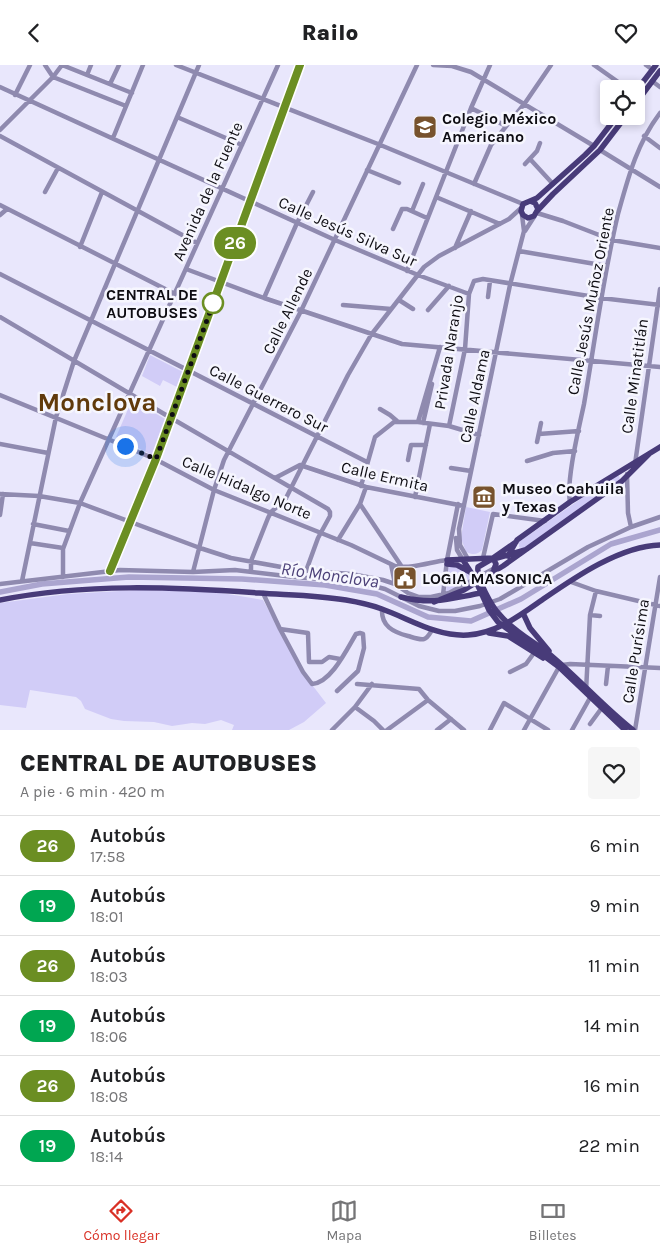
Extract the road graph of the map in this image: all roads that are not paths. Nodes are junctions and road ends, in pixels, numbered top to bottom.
1 (30, 65) edge
2 (45, 65) edge
3 (62, 65) edge
4 (91, 65) edge
5 (119, 65) edge
6 (143, 65) edge
7 (176, 65) edge
8 (199, 65) edge
9 (278, 65) edge
10 (300, 65) edge
11 (416, 65) edge
12 (433, 65) edge
13 (490, 65) edge
14 (551, 65) edge
15 (594, 65) edge
16 (646, 65) edge
17 (458, 66) edge
18 (655, 67) edge
19 (660, 71) edge
20 (196, 73) junction
21 (87, 75) junction
22 (53, 77) junction
23 (483, 78) junction
24 (615, 80) edge
25 (645, 80) edge
26 (652, 81) junction
27 (110, 84) junction
28 (0, 87) edge
29 (660, 87) edge
30 (645, 91) edge
31 (132, 93) junction
32 (15, 95) junction
33 (262, 100) junction
34 (28, 101) junction
35 (525, 103) junction
36 (126, 106) junction
37 (284, 108) junction
38 (471, 108) junction
39 (660, 113) edge
40 (177, 117) junction
41 (658, 120) edge
42 (610, 125) edge
43 (619, 125) edge
44 (506, 126) junction
45 (0, 131) edge
46 (0, 136) edge
47 (644, 136) junction
48 (113, 138) junction
49 (540, 143) dead end
50 (378, 144) junction
51 (242, 145) junction
52 (594, 146) junction
53 (660, 148) edge
54 (600, 150) junction
55 (530, 159) junction
56 (159, 160) junction
57 (525, 164) dead end
58 (58, 168) junction
59 (630, 169) junction
60 (367, 170) junction
61 (445, 172) junction
62 (399, 183) dead end
63 (474, 183) junction
64 (422, 184) dead end
65 (553, 184) junction
66 (660, 187) edge
67 (222, 189) junction
68 (45, 192) dead end
69 (102, 192) junction
70 (313, 192) dead end
71 (436, 197) junction
72 (530, 201) junction
73 (250, 202) junction
74 (0, 205) edge
75 (7, 209) junction
76 (522, 209) junction
77 (137, 211) junction
78 (412, 211) junction
79 (471, 211) junction
80 (536, 213) junction
81 (0, 215) edge
82 (427, 218) junction
83 (297, 223) junction
84 (500, 223) junction
85 (393, 229) dead end
86 (522, 237) junction
87 (612, 239) junction
88 (335, 240) junction
89 (197, 243) junction
90 (80, 247) junction
91 (456, 248) junction
92 (660, 249) edge
93 (519, 251) junction
94 (115, 265) junction
95 (607, 266) junction
96 (186, 269) junction
97 (408, 271) junction
98 (0, 274) edge
99 (418, 275) junction
100 (490, 281) junction
101 (221, 284) junction
102 (510, 285) junction
103 (449, 287) junction
104 (660, 289) edge
105 (175, 294) junction
106 (469, 294) junction
107 (488, 297) dead end
108 (264, 299) junction
109 (601, 299) junction
110 (399, 300) junction
111 (343, 305) dead end
112 (659, 305) edge
113 (391, 309) junction
114 (413, 309) dead end
115 (428, 310) dead end
116 (301, 311) junction
117 (0, 317) edge
118 (91, 321) junction
119 (371, 335) junction
120 (440, 347) junction
121 (465, 349) junction
122 (149, 350) junction
123 (496, 351) junction
124 (591, 360) junction
125 (74, 361) junction
126 (648, 366) junction
127 (660, 367) edge
128 (188, 371) junction
129 (129, 394) junction
130 (0, 395) edge
131 (254, 405) junction
132 (380, 409) dead end
133 (56, 417) junction
134 (171, 418) junction
135 (397, 421) junction
136 (420, 423) junction
137 (541, 423) dead end
138 (430, 424) junction
139 (449, 426) junction
140 (579, 431) junction
141 (539, 434) junction
142 (479, 435) junction
143 (316, 436) junction
144 (110, 440) junction
145 (537, 442) dead end
146 (0, 444) edge
147 (426, 445) junction
148 (660, 447) edge
149 (575, 451) junction
150 (228, 452) junction
151 (48, 453) junction
152 (156, 459) junction
153 (408, 461) dead end
154 (527, 461) dead end
155 (367, 462) junction
156 (302, 465) junction
157 (635, 465) junction
158 (625, 467) junction
159 (451, 468) dead end
160 (471, 471) junction
161 (616, 473) junction
162 (628, 475) junction
163 (275, 477) junction
164 (622, 481) junction
165 (291, 486) junction
166 (361, 486) junction
167 (366, 487) junction
168 (214, 490) junction
169 (2, 494) edge
170 (39, 496) junction
171 (415, 497) junction
172 (285, 500) junction
173 (570, 502) junction
174 (80, 503) junction
175 (360, 503) junction
176 (458, 504) junction
177 (464, 505) junction
178 (271, 512) junction
179 (0, 515) edge
180 (280, 515) junction
181 (660, 517) edge
182 (545, 521) junction
183 (131, 522) junction
184 (33, 524) junction
185 (631, 527) junction
186 (459, 529) junction
187 (69, 531) junction
188 (321, 532) junction
189 (338, 539) junction
190 (451, 540) junction
191 (517, 542) junction
192 (30, 543) junction
193 (660, 545) edge
194 (63, 548) junction
195 (200, 548) junction
196 (457, 550) junction
197 (524, 550) junction
198 (509, 555) junction
199 (466, 559) junction
200 (483, 559) junction
201 (493, 559) junction
202 (251, 561) junction
203 (447, 562) junction
204 (391, 564) junction
205 (402, 567) junction
206 (494, 569) junction
207 (110, 571) junction
208 (306, 571) junction
209 (193, 572) junction
210 (251, 572) junction
211 (474, 575) junction
212 (62, 577) junction
213 (660, 577) edge
214 (22, 581) junction
215 (571, 581) junction
216 (0, 584) edge
217 (396, 584) junction
218 (596, 591) junction
219 (263, 593) junction
220 (481, 593) junction
221 (444, 595) junction
222 (401, 597) junction
223 (0, 600) edge
224 (434, 602) junction
225 (658, 605) edge
226 (382, 609) junction
227 (523, 613) junction
228 (590, 615) junction
229 (600, 616) dead end
230 (280, 629) junction
231 (432, 629) junction
232 (484, 633) junction
233 (534, 648) junction
234 (550, 658) junction
235 (340, 659) junction
236 (309, 662) junction
237 (298, 663) junction
238 (588, 665) junction
239 (560, 666) junction
240 (608, 666) junction
241 (660, 668) edge
242 (645, 669) junction
243 (510, 672) dead end
244 (357, 684) dead end
245 (372, 684) junction
246 (606, 684) dead end
247 (337, 691) dead end
248 (586, 691) junction
249 (591, 697) junction
250 (428, 700) junction
251 (355, 707) junction
252 (601, 709) junction
253 (616, 716) junction
254 (530, 718) junction
255 (451, 719) junction
256 (590, 724) dead end
257 (628, 729) edge
258 (332, 730) edge
259 (383, 730) edge
260 (387, 730) edge
261 (437, 730) edge
262 (464, 730) edge
263 (490, 730) edge
264 (524, 730) edge
265 (548, 730) edge
266 (572, 730) edge

1 - 32 street
2 - 22 street
3 - 21 street
3 - 22 street
4 - 21 street
5 - 27 street
6 - 31 street
7 - 20 street
8 - 20 street
9 - 33 street, Avenida de la Fuente
10 - 37 street
11 - 50 street, Calle Allende
12 - 17 street
13 - 23 street
14 - 35 street
15 - 24 street
16 - 18 street
17 - 23 street
18 - 25 main road
19 - 26 main road
20 - 33 street
20 - 40 street
21 - 27 street
22 - 34 street
22 - 36 street
23 - 35 street
23 - 38 street
26 - 29 street
26 - 30 main road
27 - 31 street
28 - 32 street, Calle Jesús Silva Sur
31 - 36 street
32 - 34 street, Calle Jesús Silva Sur
33 - 37 street
33 - 51 street, Avenida de la Fuente
34 - 45 street
34 - 48 street, Calle Jesús Silva Sur
35 - 44 street
35 - 52 street
36 - 48 street
37 - 50 street
37 - 73 street
38 - 44 street
38 - 61 street
39 - 41 street, Calle Jesús Muñoz Oriente
40 - 51 street
40 - 56 street
41 - 47 street, Calle Jesús Muñoz Oriente
42 - 52 main road
43 - 54 main road
44 - 63 street
46 - 58 street
47 - 53 street
47 - 59 street, Calle Jesús Muñoz Oriente
48 - 56 street, Calle Jesús Silva Sur
49 - 55 street
50 - 60 street, Calle Allende
50 - 61 street
51 - 67 street, Avenida de la Fuente
52 - 65 main road
54 - 59 street
54 - 80 main road
55 - 57 street
55 - 65 street
56 - 67 street, Calle Jesús Silva Sur
56 - 77 street
58 - 68 street
58 - 69 street
59 - 66 street
59 - 87 street, Calle Jesús Muñoz Oriente
60 - 62 street
60 - 88 street, Calle Allende
61 - 63 street
61 - 71 street
63 - 76 street
64 - 78 street
65 - 72 main road
67 - 73 street, Calle Jesús Silva Sur
67 - 89 street, Avenida de la Fuente
69 - 77 street
69 - 90 street
70 - 83 street
71 - 79 street
71 - 82 street
72 - 76 main road
72 - 80 main road
73 - 83 street, Calle Jesús Silva Sur
73 - 101 street
74 - 75 street
75 - 81 street
75 - 90 street
76 - 80 main road
76 - 84 street
76 - 86 street, Calle Aldama
77 - 89 street
77 - 94 street
78 - 82 street
78 - 85 street
79 - 84 street
79 - 91 street
80 - 86 street, Calle Aldama
80 - 87 street
82 - 97 street
83 - 88 street, Calle Jesús Silva Sur
83 - 108 street
84 - 91 street
86 - 93 street, Calle Aldama
87 - 92 street
87 - 95 street, Calle Jesús Muñoz Oriente
88 - 97 street, Calle Jesús Silva Sur
88 - 116 street, Calle Allende
89 - 96 street, Avenida de la Fuente
90 - 94 street
91 - 99 street
93 - 95 street
93 - 102 street, Calle Aldama
94 - 105 street
94 - 118 street
95 - 109 street, Calle Jesús Muñoz Oriente
96 - 101 street
96 - 105 street, Avenida de la Fuente
97 - 99 street, Calle Jesús Silva Sur
98 - 118 street, Calle Guerrero Sur
99 - 103 street, Calle Jesús Silva Sur
99 - 110 street
100 - 102 street
100 - 106 street, Privada Naranjo
100 - 107 street
101 - 108 street
101 - 128 street
102 - 109 street
102 - 123 street, Calle Aldama
103 - 106 street, Calle Jesús Silva Sur
103 - 115 street
104 - 112 street, Calle Minatitlán
105 - 122 street, Avenida de la Fuente
106 - 121 street, Privada Naranjo
108 - 116 street
109 - 112 street
109 - 124 street, Calle Jesús Muñoz Oriente
110 - 113 street
110 - 114 street
111 - 113 street
112 - 126 street, Calle Minatitlán
113 - 119 street
116 - 119 street
116 - 131 street, Calle Allende
117 - 125 street
118 - 122 street, Calle Guerrero Sur
118 - 125 street
119 - 120 street
119 - 143 street
120 - 121 street
120 - 136 street
121 - 123 street
121 - 139 street, Privada Naranjo
122 - 128 street, Calle Guerrero Sur
122 - 129 street, Avenida de la Fuente
123 - 124 street
123 - 142 street, Calle Aldama
124 - 126 street
124 - 140 street, Calle Jesús Muñoz Oriente
125 - 129 street
125 - 133 street
126 - 127 street
126 - 157 street, Calle Minatitlán
128 - 131 street, Calle Guerrero Sur
128 - 134 street
129 - 134 street
129 - 144 street, Avenida de la Fuente
130 - 133 street, Calle Hidalgo Norte
131 - 143 street, Calle Guerrero Sur
131 - 150 street, Calle Allende
132 - 135 street
133 - 144 street, Calle Hidalgo Norte
133 - 151 street
134 - 150 street
134 - 152 street
135 - 136 street
135 - 155 street
136 - 138 street
137 - 141 street
138 - 139 street
138 - 147 street
139 - 142 street
140 - 141 street
140 - 149 street, Calle Jesús Muñoz Oriente
141 - 145 street
142 - 160 street, Calle Aldama
143 - 155 street, Calle Guerrero Sur
143 - 156 street
144 - 152 street, Calle Hidalgo Norte
144 - 174 street, Avenida de la Fuente
146 - 151 street
147 - 153 street
147 - 171 street
148 - 157 main road
149 - 154 street
149 - 173 street, Calle Jesús Muñoz Oriente
150 - 163 street
150 - 168 street, Calle Allende
151 - 170 street
152 - 168 street, Calle Hidalgo Norte
152 - 183 street
155 - 166 street
156 - 163 street
156 - 165 street
156 - 166 street, Calle Ermita
157 - 158 main road
157 - 162 main road
158 - 161 main road
158 - 162 street
159 - 160 street
160 - 177 street, Calle Aldama
161 - 164 main road
161 - 173 main road
162 - 164 main road
162 - 185 street
163 - 165 street
164 - 197 main road
165 - 172 street
165 - 188 street
166 - 167 street, Calle Ermita
167 - 171 street, Calle Ermita
167 - 175 street
168 - 178 street, Calle Hidalgo Norte
168 - 195 street, Calle Allende
169 - 170 street
169 - 179 street
170 - 174 street
170 - 184 street
171 - 176 street, Calle Ermita
172 - 178 street
172 - 180 street
173 - 182 main road
174 - 183 street
174 - 187 street, Avenida de la Fuente
175 - 189 street
175 - 205 street
176 - 177 street, Calle Ermita
176 - 190 street
177 - 186 street, Calle Aldama
178 - 180 street, Calle Hidalgo Norte
178 - 202 street
180 - 188 street, Calle Hidalgo Norte
181 - 185 street
182 - 191 main road
182 - 200 street
183 - 195 street
183 - 207 street
184 - 187 street
184 - 192 street
185 - 222 street
186 - 196 street
186 - 199 street, Calle Aldama
187 - 194 street, Avenida de la Fuente
188 - 189 street, Calle Hidalgo Norte
188 - 208 street
189 - 204 street, Calle Hidalgo Norte
190 - 196 street
190 - 203 street
191 - 197 main road
191 - 198 main road
191 - 201 main road
192 - 194 street
192 - 214 street
193 - 215 main road
194 - 212 street, Avenida de la Fuente
195 - 202 street
195 - 209 street, Calle Allende
196 - 199 street
197 - 198 main road
197 - 224 main road
198 - 201 main road
198 - 206 main road
199 - 200 main road
199 - 203 main road
199 - 211 main road
200 - 201 main road
201 - 206 main road
201 - 211 main road
202 - 208 street
202 - 210 street
203 - 205 street, Calle Hidalgo Norte
203 - 211 main road
203 - 221 street
204 - 205 street, Calle Hidalgo Norte
204 - 217 street
206 - 221 street
207 - 209 street
207 - 212 street
208 - 217 street
209 - 210 street
210 - 222 street
211 - 220 main road
211 - 233 main road
212 - 214 street
213 - 225 street, Calle Purísima
214 - 216 street
215 - 218 street
215 - 227 main road
217 - 221 street
218 - 225 street
218 - 228 street
219 - 223 main road
219 - 226 main road
219 - 230 street
220 - 224 main road
220 - 233 main road
222 - 224 main road
225 - 242 street, Calle Purísima
226 - 231 main road
226 - 231 street
227 - 232 main road
227 - 234 main road
228 - 229 street
228 - 238 street
230 - 236 street
230 - 237 street
231 - 232 main road
232 - 233 main road
233 - 234 main road
233 - 234 main road
233 - 243 street
234 - 239 main road
235 - 236 street
235 - 237 street
235 - 247 street
236 - 237 street
238 - 239 street
238 - 240 street
238 - 248 street
239 - 248 main road
239 - 254 street
240 - 242 street
240 - 246 street
241 - 242 street
242 - 257 street, Calle Purísima
244 - 245 street
245 - 250 street
245 - 251 street
248 - 249 main road
249 - 252 main road
249 - 253 main road
249 - 266 street
250 - 255 street
250 - 260 street
251 - 258 street
251 - 259 street
252 - 256 street
252 - 257 main road
253 - 257 main road
253 - 257 main road
254 - 263 street
254 - 264 street
254 - 265 street
255 - 261 street
255 - 262 street

